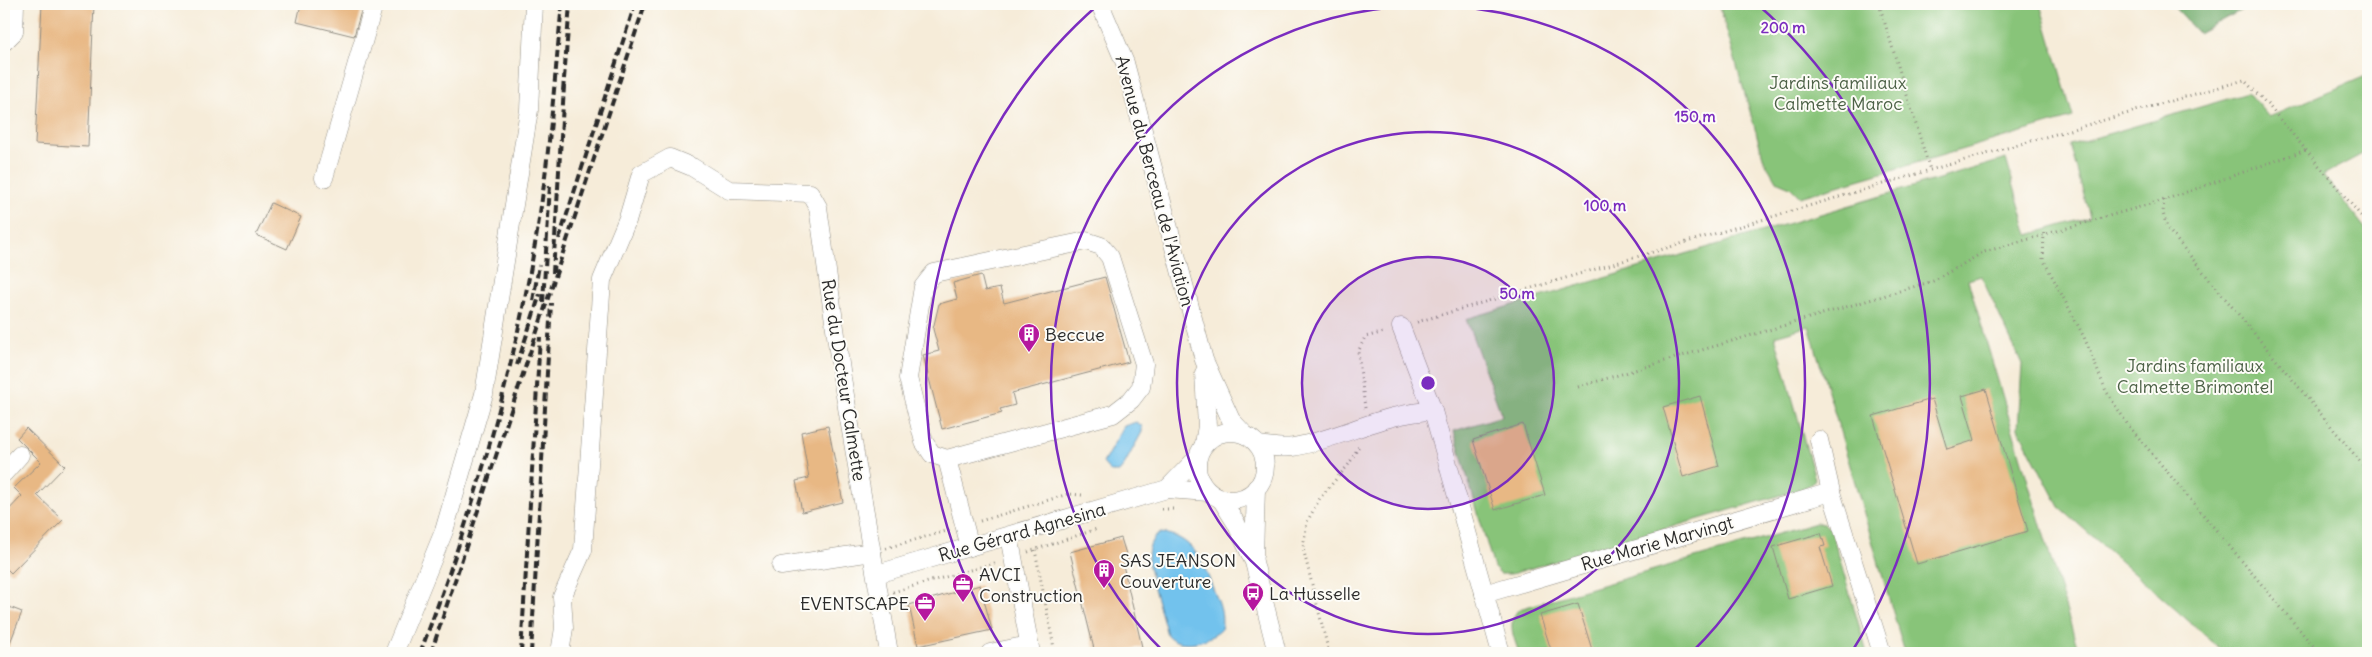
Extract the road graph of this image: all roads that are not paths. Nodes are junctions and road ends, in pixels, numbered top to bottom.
1 (16, 4) edge
2 (374, 4) edge
3 (534, 4) edge
4 (1100, 4) edge
5 (4, 42) edge
6 (324, 178) dead end
7 (1401, 327) road end
8 (1204, 360) junction
9 (1433, 411) junction
10 (1252, 440) junction
11 (1819, 440) dead end
12 (1292, 447) junction
13 (1200, 451) junction
14 (20, 455) dead end
15 (947, 459) junction
16 (4, 472) edge
17 (1264, 472) junction
18 (1256, 488) junction
19 (1167, 489) junction
20 (1831, 492) junction
21 (1214, 495) junction
22 (1009, 536) junction
23 (970, 547) junction
24 (872, 552) junction
25 (1254, 562) junction
26 (781, 566) dead end
27 (877, 574) junction
28 (1484, 594) junction
29 (1030, 649) edge
30 (394, 653) edge
31 (560, 653) edge
32 (889, 653) edge
33 (990, 653) edge
34 (1278, 653) edge
35 (1501, 653) edge
36 (1882, 653) edge

1 - 5 street
2 - 6 street
3 - 30 street
4 - 8 street, Avenue du Berceau de l'Aviation
7 - 9 street
8 - 10 street, Avenue du Berceau de l'Aviation
8 - 13 street, Avenue du Berceau de l'Aviation
9 - 12 street
9 - 28 street
10 - 12 street
10 - 13 street
10 - 17 street
11 - 20 street
12 - 17 street
13 - 19 street
13 - 21 street
14 - 16 street
15 - 15 street
15 - 23 street
17 - 18 street
18 - 21 street
18 - 25 street
19 - 21 street, Rue Gérard Agnesina
19 - 22 street, Rue Gérard Agnesina
20 - 28 street, Rue Marie Marvingt
20 - 36 street
21 - 25 street
22 - 23 street, Rue Gérard Agnesina
22 - 29 street
23 - 27 street, Rue Gérard Agnesina
24 - 26 street
24 - 27 street, Rue du Docteur Calmette
24 - 31 street, Rue du Docteur Calmette
25 - 34 street
27 - 32 street, Rue du Docteur Calmette
28 - 35 street
29 - 33 street

